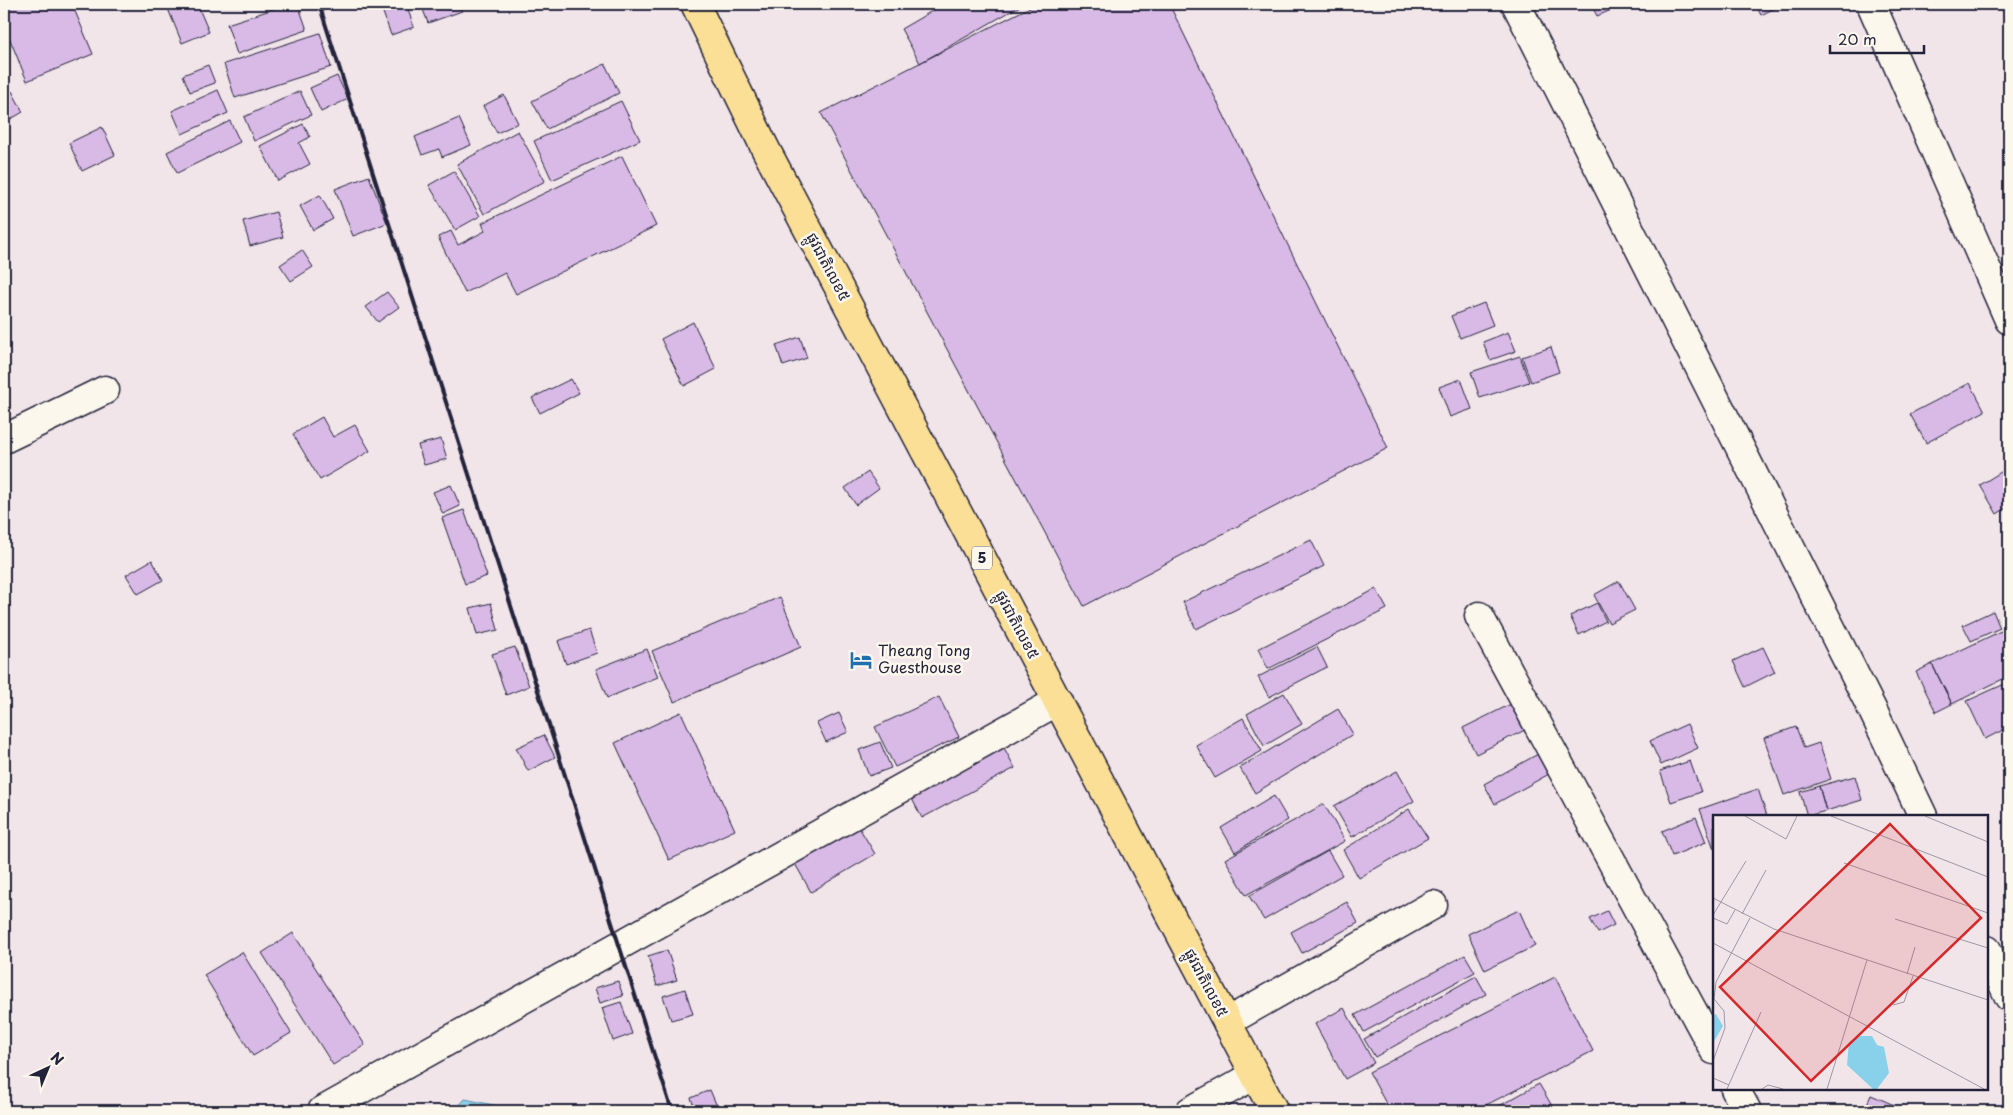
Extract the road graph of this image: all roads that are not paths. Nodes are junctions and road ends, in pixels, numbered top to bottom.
1 (695, 4) edge
2 (1516, 4) edge
3 (1871, 4) edge
4 (2009, 320) edge
5 (105, 390) dead end
6 (4, 439) edge
7 (1479, 616) dead end
8 (1058, 701) junction
9 (1923, 815) edge
10 (1433, 905) dead end
11 (1988, 952) edge
12 (2009, 997) edge
13 (1227, 1022) junction
14 (1713, 1048) edge
15 (1255, 1075) junction
16 (1736, 1090) edge
17 (322, 1111) edge
18 (1190, 1111) edge
19 (1274, 1111) edge
20 (1747, 1111) edge

1 - 8 highway, ផ្លូវជាតិលេខ៥ / 5
2 - 9 street
3 - 4 street
5 - 6 street
7 - 14 street
8 - 13 highway, ផ្លូវជាតិលេខ៥ / 5
8 - 17 street
10 - 13 street
11 - 12 street
13 - 15 highway, ផ្លូវជាតិលេខ៥ / 5
15 - 18 street
15 - 19 highway, ផ្លូវជាតិលេខ៥ / 5
16 - 20 street

